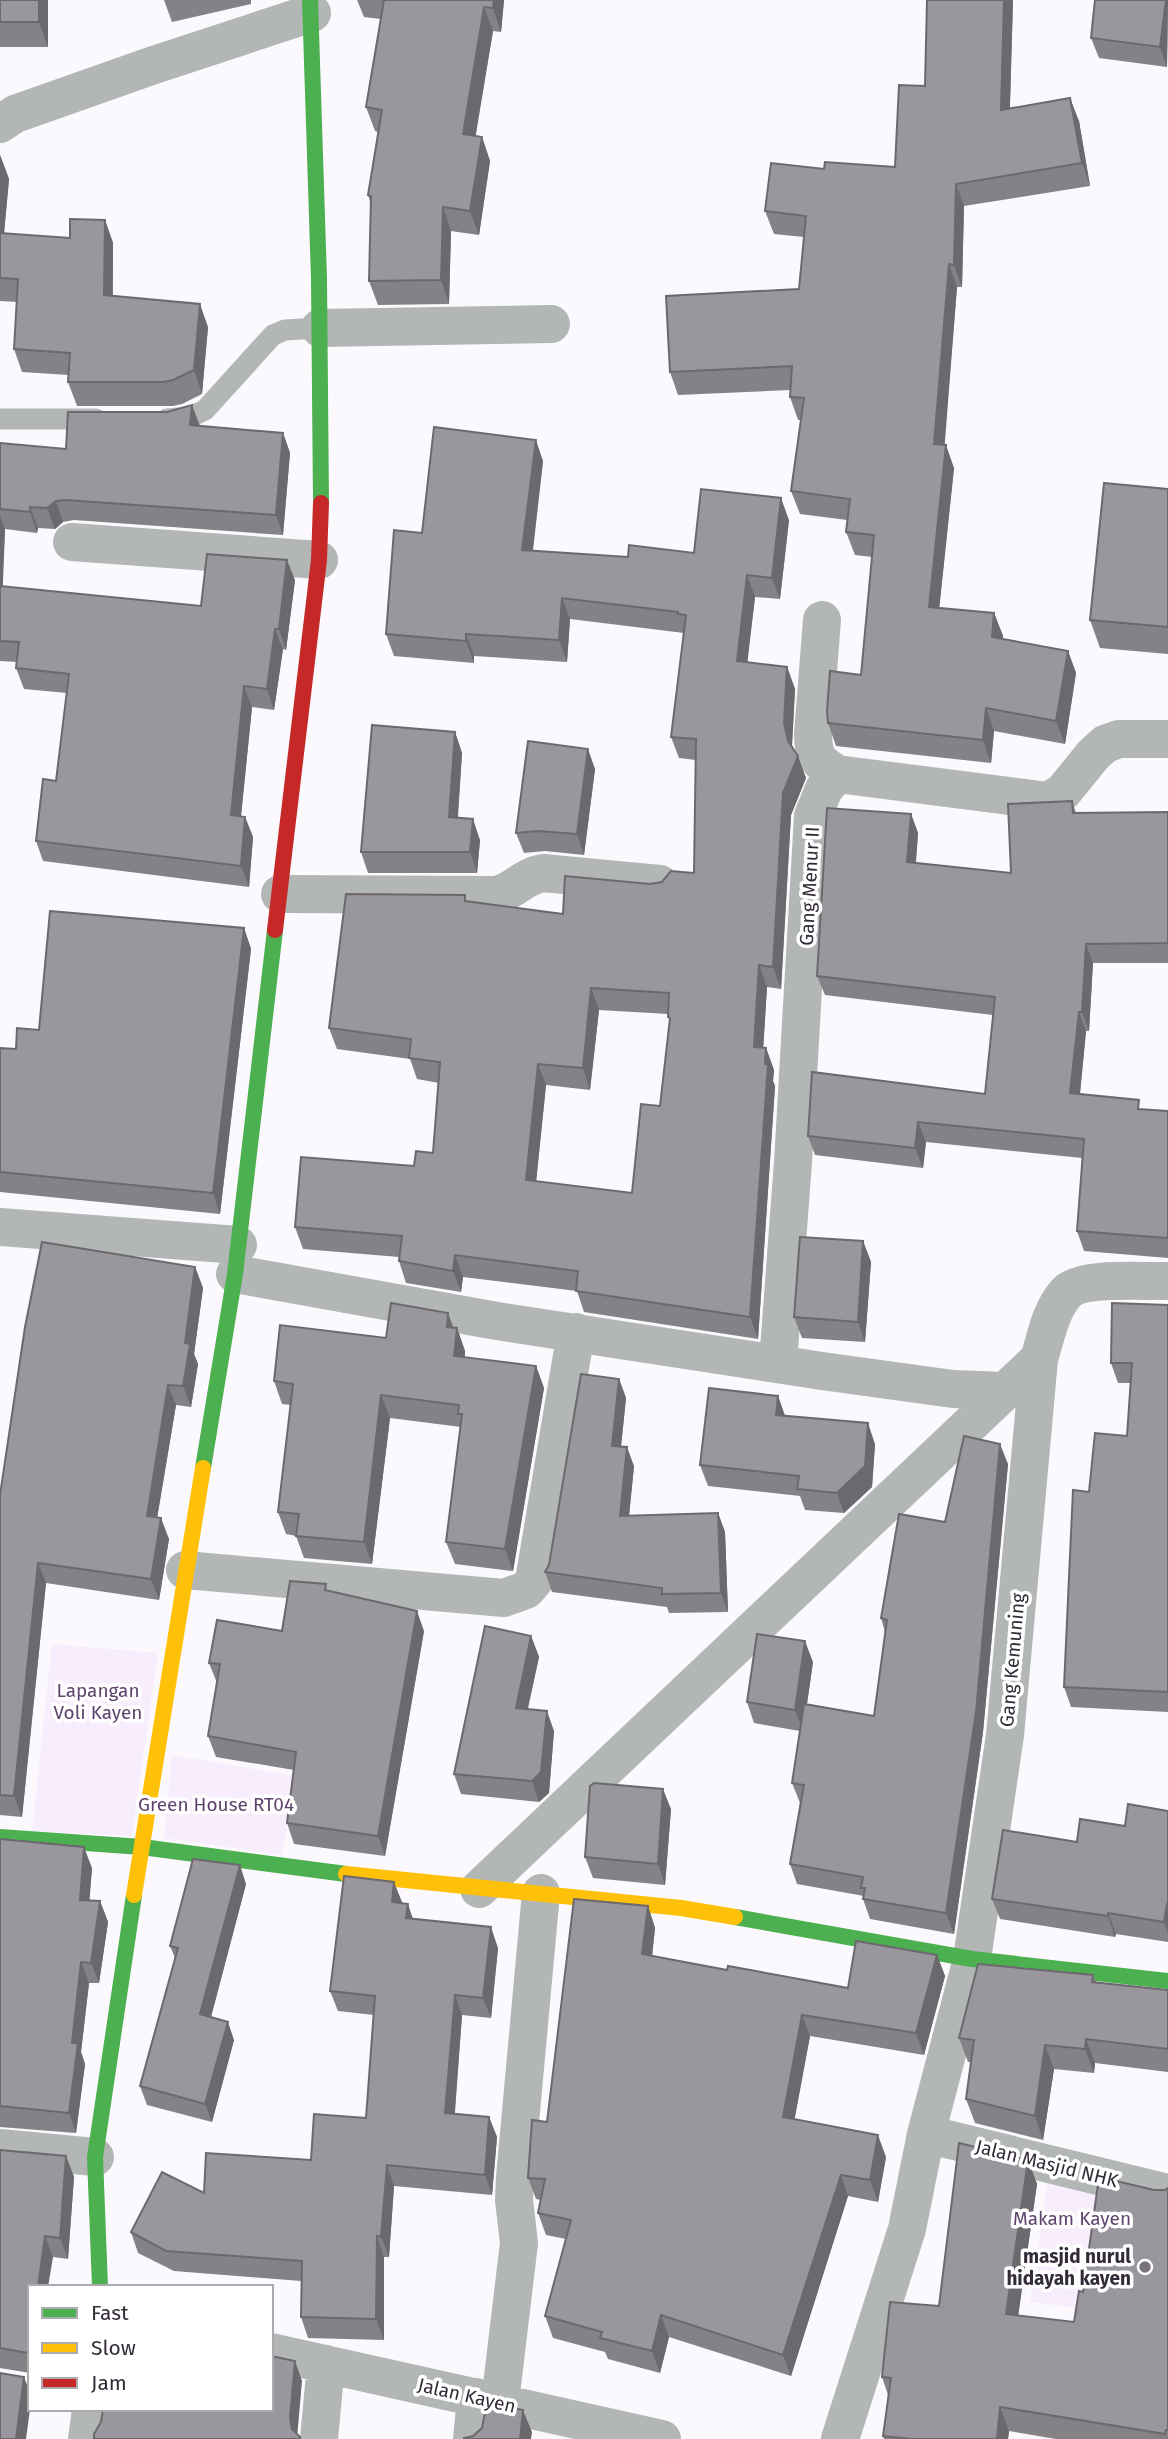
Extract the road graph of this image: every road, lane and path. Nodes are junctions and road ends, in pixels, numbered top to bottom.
1 (311, 6) edge
2 (0, 124) edge
3 (551, 324) dead end
4 (320, 328) junction
5 (0, 419) edge
6 (120, 419) edge
7 (147, 419) edge
8 (72, 542) dead end
9 (319, 560) junction
10 (822, 620) dead end
11 (1168, 739) edge
12 (837, 774) junction
13 (660, 884) edge
14 (280, 894) junction
15 (0, 1227) edge
16 (236, 1259) junction
17 (1168, 1281) edge
18 (576, 1332) junction
19 (1039, 1359) junction
20 (778, 1363) junction
21 (1004, 1391) junction
22 (185, 1570) junction
23 (0, 1837) edge
24 (142, 1847) junction
25 (479, 1889) junction
26 (541, 1893) junction
27 (972, 1959) junction
28 (1168, 1980) edge
29 (926, 2134) junction
30 (0, 2148) edge
31 (95, 2157) junction
32 (1168, 2193) edge
33 (100, 2285) edge
34 (273, 2352) edge
35 (326, 2364) junction
36 (488, 2400) junction
37 (91, 2411) edge
38 (87, 2439) edge
39 (319, 2439) edge
40 (472, 2439) edge
41 (662, 2439) edge
42 (840, 2439) edge

1 - 2 street
1 - 4 street
3 - 4 street
4 - 7 lane
4 - 9 street
5 - 6 lane
8 - 9 street
9 - 14 street
10 - 12 street
11 - 12 street
12 - 20 street, Gang Menur II
13 - 14 street
14 - 16 street
15 - 16 street
16 - 18 street
16 - 22 street
17 - 19 street, Gang Kemuning
18 - 20 street
18 - 22 street
19 - 21 street
19 - 27 street, Gang Kemuning
20 - 21 street
21 - 25 street
22 - 24 street
23 - 24 street
24 - 25 street
24 - 31 street
25 - 26 street
26 - 27 street
26 - 36 street
27 - 28 street
27 - 29 street, Gang Kemuning
29 - 32 street, Jalan Masjid NHK
29 - 42 street, Gang Kemuning
30 - 31 street
31 - 33 street
34 - 35 street, Jalan Kayen
35 - 36 street, Jalan Kayen
35 - 39 street
36 - 40 street
36 - 41 street, Jalan Kayen
37 - 38 street

